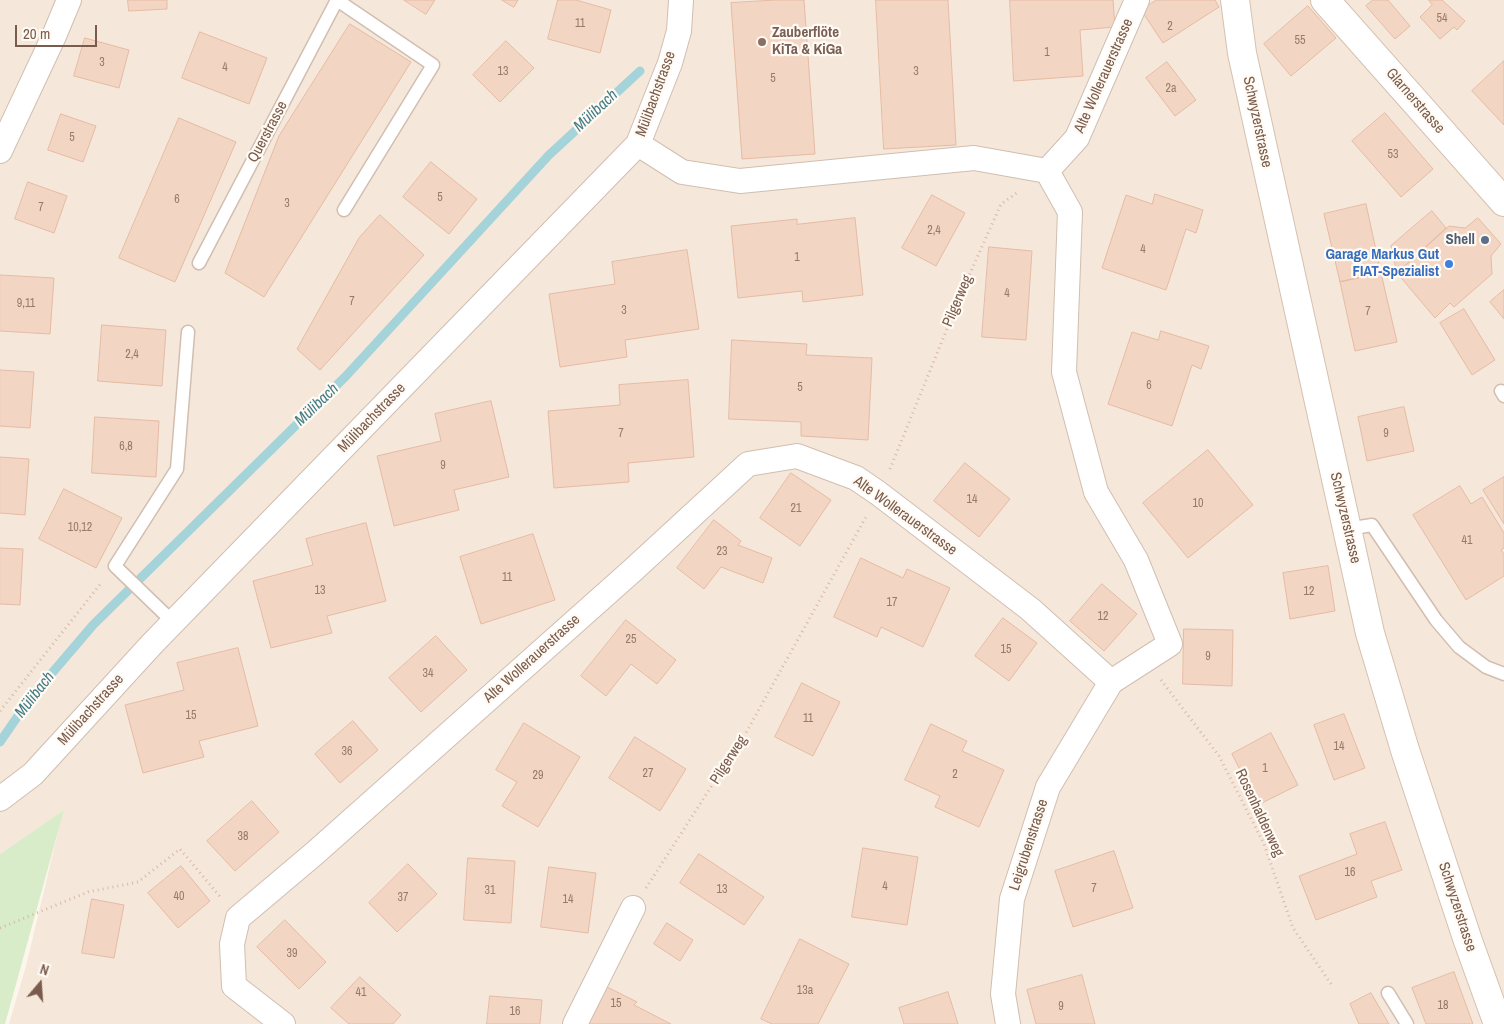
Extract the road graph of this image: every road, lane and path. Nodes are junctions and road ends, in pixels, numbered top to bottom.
1 (69, 0) edge
2 (337, 0) edge
3 (681, 0) edge
4 (1137, 0) edge
5 (1235, 0) edge
6 (1325, 0) edge
7 (638, 144) junction
8 (0, 151) edge
9 (1047, 171) junction
10 (1504, 202) edge
11 (344, 210) dead end
12 (199, 264) dead end
13 (188, 332) dead end
14 (898, 452) dead end
15 (878, 493) junction
16 (1347, 529) junction
17 (115, 566) junction
18 (173, 622) junction
19 (1146, 660) junction
20 (1504, 674) edge
21 (1111, 682) junction
22 (0, 711) edge
23 (0, 799) edge
24 (205, 878) dead end
25 (633, 908) joint
26 (0, 928) edge
27 (1333, 987) dead end
28 (1388, 993) dead end
29 (283, 1024) edge
30 (575, 1024) edge
31 (1008, 1024) edge
32 (1407, 1024) edge
33 (1498, 1024) edge

1 - 8 street
2 - 11 lane, Querstrasse
2 - 12 lane, Querstrasse
3 - 7 street, Mülibachstrasse
4 - 9 street, Alte Wollerauerstrasse
5 - 16 main road, Schwyzerstrasse
6 - 10 main road, Glarnerstrasse
7 - 9 street
7 - 18 street, Mülibachstrasse
9 - 14 path, Pilgerweg
9 - 19 street
13 - 17 lane
15 - 21 street, Alte Wollerauerstrasse
15 - 25 path, Pilgerweg
15 - 29 street, Alte Wollerauerstrasse
16 - 20 lane
16 - 33 main road, Schwyzerstrasse
17 - 18 lane
17 - 22 path
18 - 23 street, Mülibachstrasse
19 - 21 street
19 - 27 path, Rosenhaldenweg
21 - 31 street, Leigrubenstrasse
24 - 26 path
25 - 30 street
28 - 32 lane

